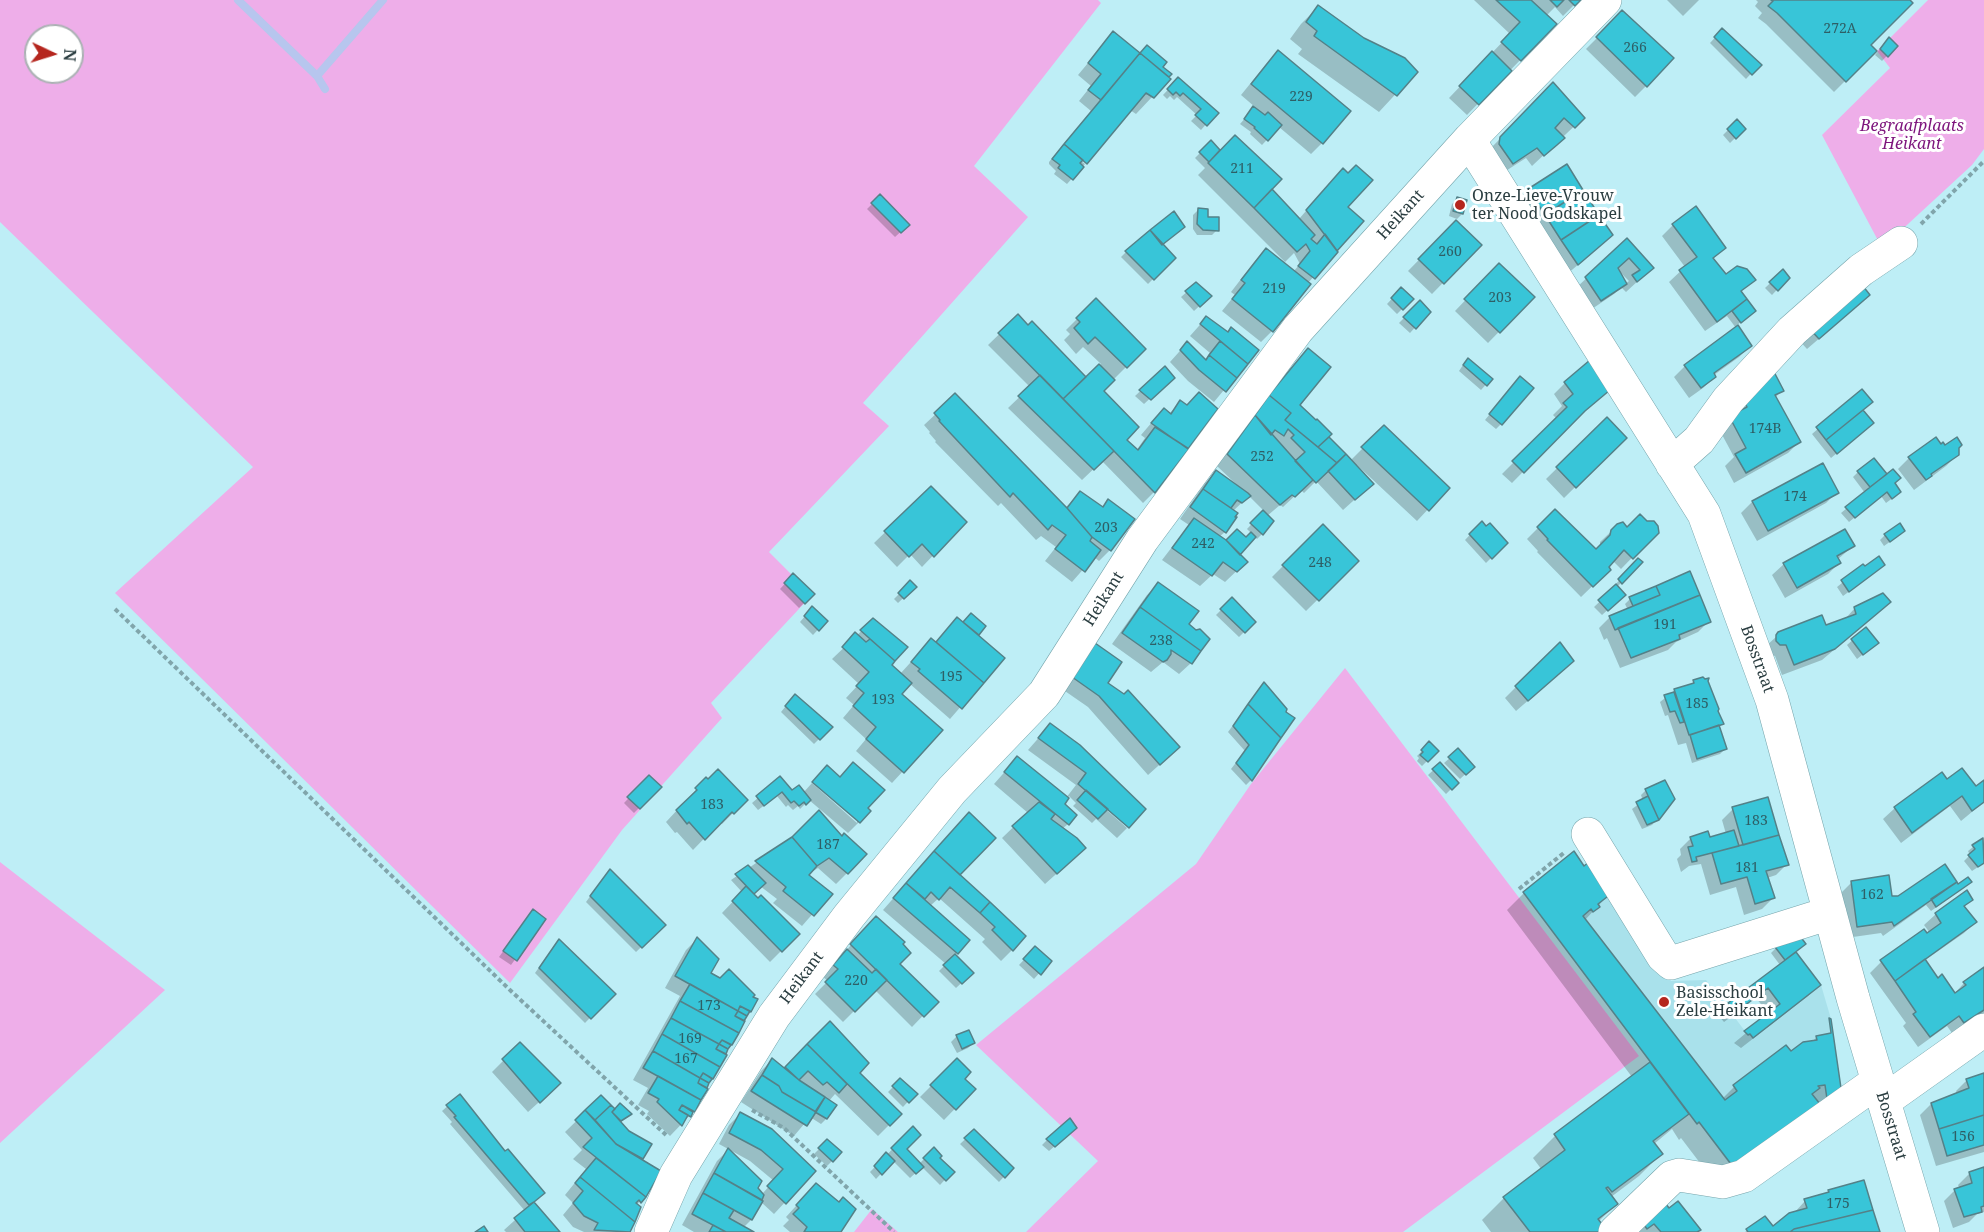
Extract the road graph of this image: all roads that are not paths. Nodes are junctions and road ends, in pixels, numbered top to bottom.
1 (1605, 0) edge
2 (1469, 140) junction
3 (1901, 243) road end
4 (1672, 464) junction
5 (1588, 834) road end
6 (1830, 913) junction
7 (1984, 1030) edge
8 (1881, 1091) junction
9 (651, 1232) edge
10 (1616, 1232) edge
11 (1923, 1232) edge

1 - 2 street, Heikant
2 - 4 street, Bosstraat
2 - 9 street, Heikant
3 - 4 street
4 - 6 street, Bosstraat
5 - 6 street
6 - 8 street, Bosstraat
7 - 8 street
8 - 10 street
8 - 11 street, Bosstraat

